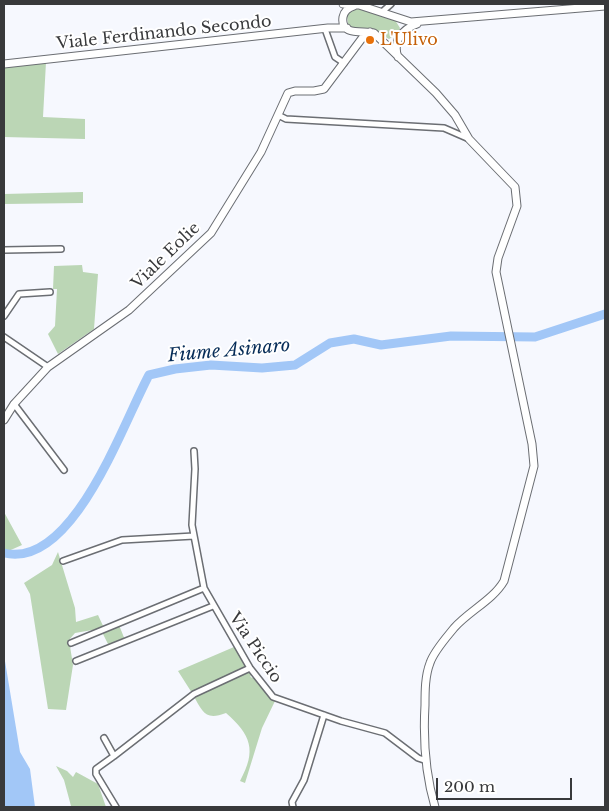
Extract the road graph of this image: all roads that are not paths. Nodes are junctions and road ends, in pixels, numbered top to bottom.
1 (339, 4) edge
2 (343, 4) edge
3 (391, 4) edge
4 (354, 6) junction
5 (605, 6) edge
6 (382, 12) junction
7 (343, 16) junction
8 (397, 18) junction
9 (424, 21) junction
10 (327, 29) junction
11 (350, 31) junction
12 (403, 31) junction
13 (370, 32) junction
14 (398, 40) junction
15 (382, 41) junction
16 (353, 52) junction
17 (399, 59) junction
18 (344, 63) junction
19 (4, 64) edge
20 (278, 115) junction
21 (469, 139) junction
22 (61, 249) dead end
23 (4, 250) edge
24 (50, 292) dead end
25 (4, 316) edge
26 (4, 337) edge
27 (48, 367) junction
28 (14, 404) junction
29 (4, 417) edge
30 (194, 451) dead end
31 (64, 470) dead end
32 (194, 536) junction
33 (63, 561) dead end
34 (204, 588) junction
35 (213, 606) junction
36 (71, 643) dead end
37 (76, 661) dead end
38 (250, 668) junction
39 (324, 715) junction
40 (104, 738) dead end
41 (114, 756) junction
42 (424, 760) junction
43 (116, 807) edge
44 (293, 807) edge
45 (435, 807) edge

1 - 7 street
2 - 4 street
3 - 6 street
3 - 8 street
4 - 6 street
4 - 7 street
5 - 9 street
6 - 8 street
7 - 10 street
7 - 11 street
8 - 9 street
8 - 12 street
9 - 12 street
10 - 11 street, Viale Ferdinando Secondo
10 - 18 street
10 - 19 street, Viale Ferdinando Secondo
11 - 13 street, Viale Ferdinando Secondo
11 - 16 street
12 - 14 street
13 - 15 street
13 - 16 street, Viale Eolie
14 - 15 street
14 - 17 street
15 - 17 street
16 - 18 street, Viale Eolie
17 - 21 street
18 - 20 street, Viale Eolie
20 - 21 street
20 - 27 street, Viale Eolie
21 - 42 street
22 - 23 street
24 - 25 street
26 - 27 street
27 - 28 street, Viale Eolie
28 - 29 street, Viale Eolie
28 - 31 street
30 - 32 street, Via Piccio
32 - 33 street
32 - 34 street, Via Piccio
34 - 35 street, Via Piccio
34 - 36 street
35 - 37 street
35 - 38 street, Via Piccio
38 - 39 street, Via Piccio
38 - 41 street
39 - 42 street, Via Piccio
39 - 44 street
40 - 41 street
41 - 43 street
42 - 45 street

